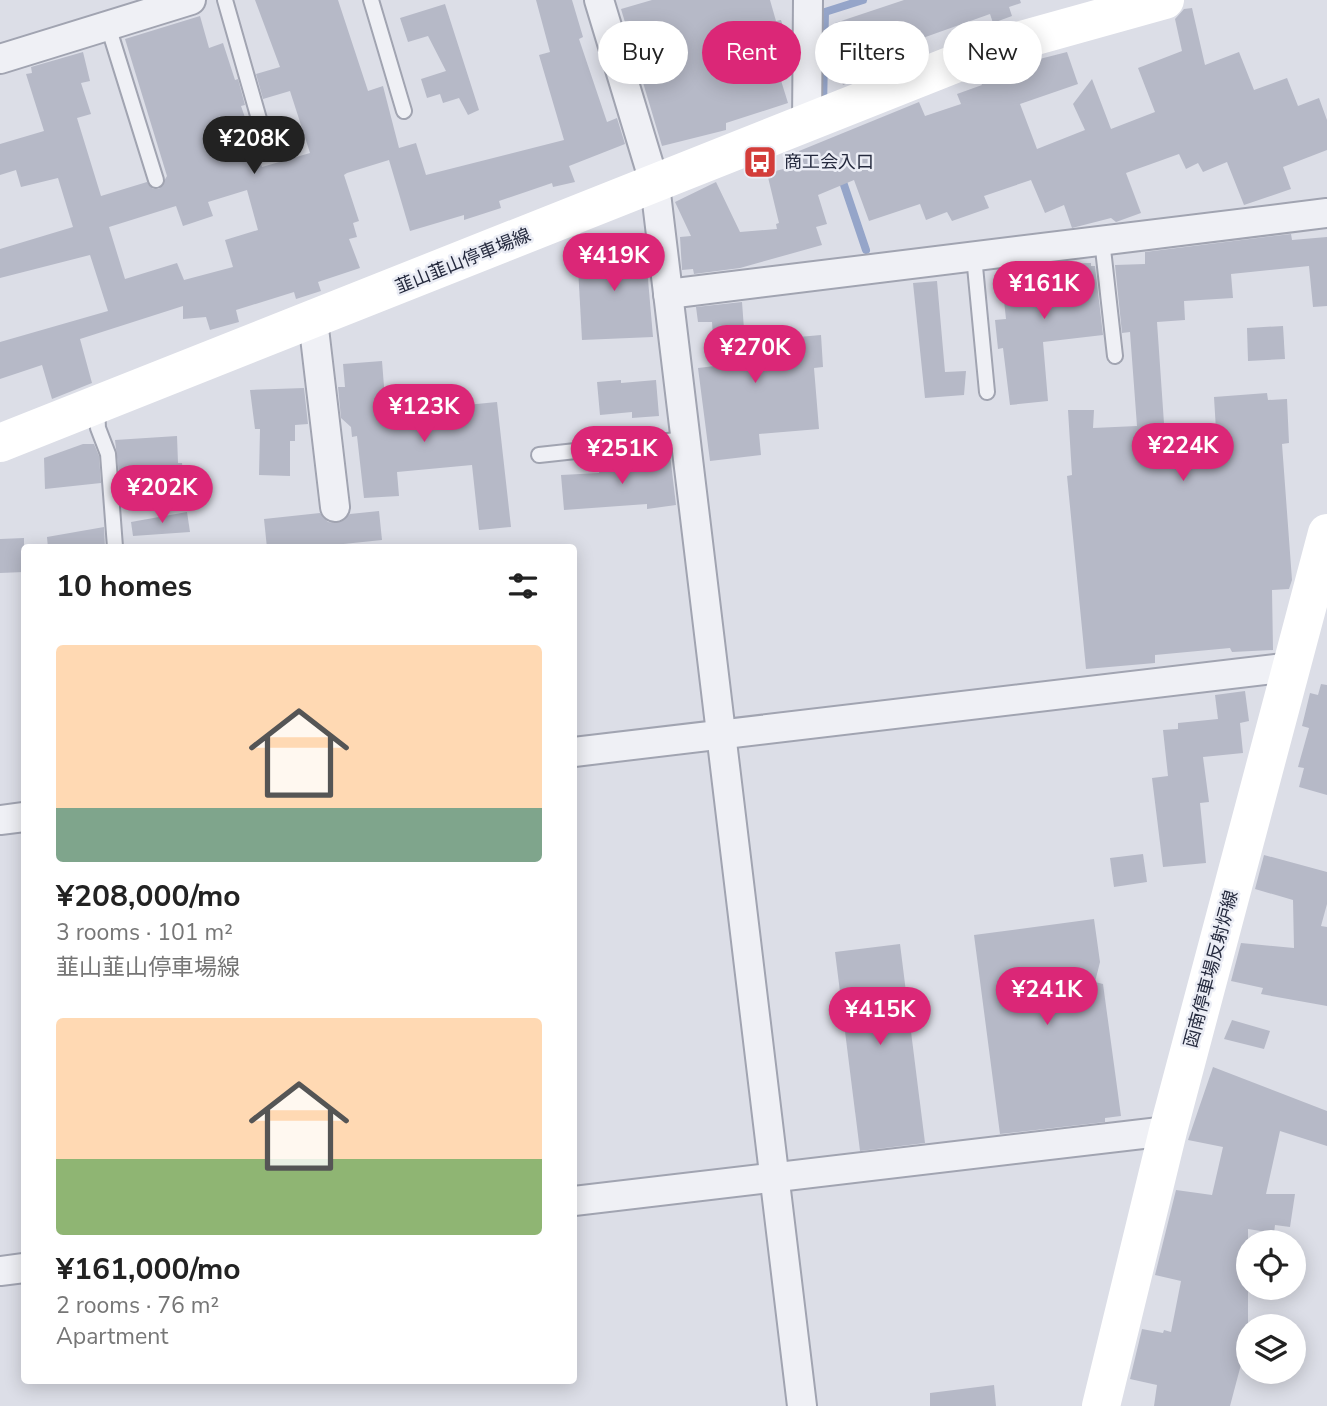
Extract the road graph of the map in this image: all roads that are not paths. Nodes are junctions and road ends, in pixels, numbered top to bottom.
1 (191, 0) edge
2 (226, 0) edge
3 (370, 0) edge
4 (599, 0) edge
5 (808, 0) edge
6 (1165, 0) edge
7 (123, 14) edge
8 (0, 59) edge
9 (404, 111) dead end
10 (807, 124) junction
11 (267, 147) dead end
12 (156, 180) dead end
13 (654, 185) junction
14 (1327, 213) edge
15 (1102, 240) junction
16 (974, 256) junction
17 (668, 294) junction
18 (313, 320) junction
19 (1115, 356) dead end
20 (987, 393) dead end
21 (96, 405) junction
22 (686, 439) junction
23 (0, 443) edge
24 (539, 455) dead end
25 (335, 507) dead end
26 (1327, 533) edge
27 (116, 544) edge
28 (1291, 667) junction
29 (722, 734) junction
30 (577, 752) edge
31 (21, 817) edge
32 (0, 820) edge
33 (1168, 1131) junction
34 (774, 1176) junction
35 (577, 1201) edge
36 (21, 1268) edge
37 (0, 1271) edge
38 (802, 1406) edge
39 (1101, 1406) edge

1 - 7 street
2 - 11 lane
3 - 9 lane
4 - 13 street
5 - 10 street
6 - 10 main road, 韮山韮山停車場線
7 - 8 street
7 - 12 lane
10 - 13 main road, 韮山韮山停車場線
13 - 17 street
13 - 18 main road, 韮山韮山停車場線
14 - 15 street
15 - 16 street
15 - 19 lane
16 - 17 street
16 - 20 lane
17 - 22 street
18 - 21 main road, 韮山韮山停車場線
18 - 25 street
21 - 23 main road, 韮山韮山停車場線
21 - 27 lane
22 - 24 lane
22 - 29 street
26 - 28 main road, 函南停車場反射炉線
28 - 29 street
28 - 33 main road, 函南停車場反射炉線
29 - 30 street
29 - 34 street
31 - 32 street
33 - 34 street
33 - 39 main road, 函南停車場反射炉線
34 - 35 street
34 - 38 street
36 - 37 street

